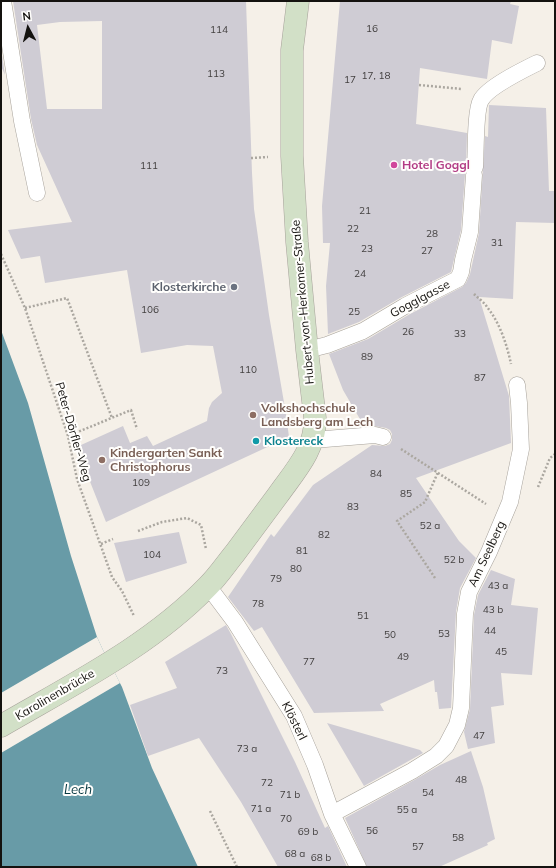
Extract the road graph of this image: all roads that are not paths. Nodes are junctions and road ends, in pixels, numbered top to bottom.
1 (3, 1) edge
2 (298, 1) edge
3 (537, 63) dead end
4 (37, 192) dead end
5 (307, 350) junction
6 (517, 386) road end
7 (382, 437) road end
8 (313, 440) junction
9 (212, 582) junction
10 (109, 663) joint
11 (1, 726) edge
12 (332, 814) junction
13 (358, 867) edge

1 - 4 lane
2 - 5 main road, Hubert-von-Herkomer-Straße
3 - 5 lane, Gogglgasse
5 - 8 main road, Hubert-von-Herkomer-Straße
6 - 12 lane, Am Seelberg
7 - 8 lane
8 - 9 main road, Hubert-von-Herkomer-Straße
9 - 10 main road, Hubert-von-Herkomer-Straße
9 - 12 lane, Klösterl
10 - 11 main road, Karolinenbrücke
12 - 13 lane, Klösterl

